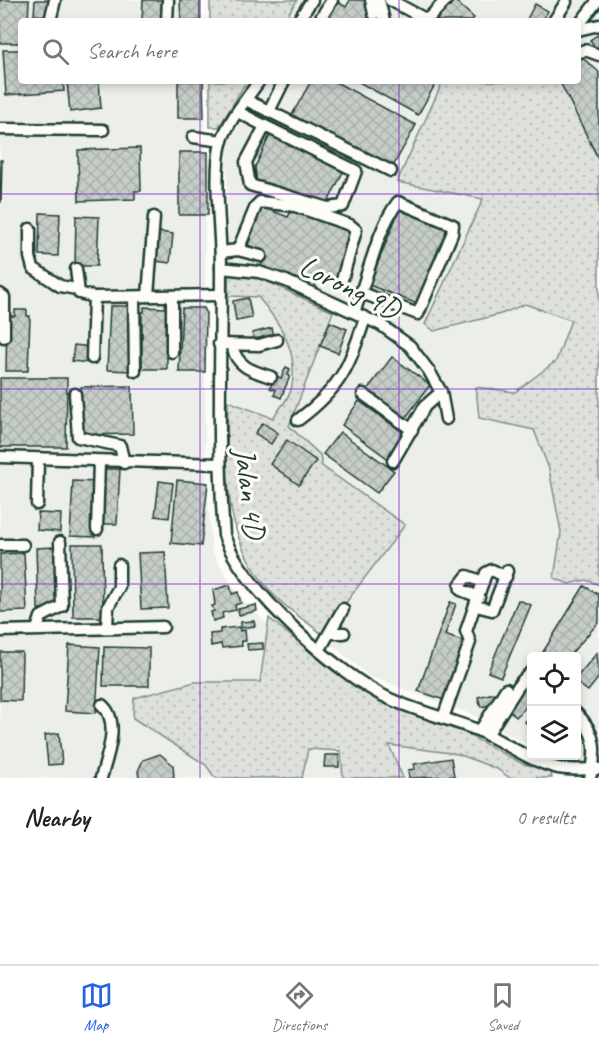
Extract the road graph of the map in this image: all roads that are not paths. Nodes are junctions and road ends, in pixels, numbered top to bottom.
1 (55, 0) edge
2 (168, 0) edge
3 (312, 0) edge
4 (332, 0) edge
5 (371, 0) edge
6 (379, 0) edge
7 (390, 0) edge
8 (446, 0) edge
9 (598, 0) edge
10 (566, 2) dead end
11 (374, 14) dead end
12 (51, 18) edge
13 (167, 18) edge
14 (300, 18) edge
15 (321, 18) edge
16 (383, 18) edge
17 (422, 18) edge
18 (430, 18) edge
19 (556, 18) edge
20 (581, 24) edge
21 (599, 24) edge
22 (581, 27) edge
23 (581, 52) edge
24 (599, 55) edge
25 (257, 84) edge
26 (282, 84) edge
27 (246, 100) junction
28 (268, 111) junction
29 (238, 112) junction
30 (265, 126) junction
31 (0, 129) edge
32 (103, 130) dead end
33 (194, 136) dead end
34 (222, 141) junction
35 (391, 171) dead end
36 (154, 217) dead end
37 (30, 229) dead end
38 (238, 250) junction
39 (221, 252) junction
40 (261, 256) dead end
41 (221, 268) junction
42 (76, 269) dead end
43 (342, 280) dead end
44 (76, 289) junction
45 (362, 293) junction
46 (0, 294) edge
47 (220, 295) junction
48 (148, 296) junction
49 (172, 296) junction
50 (94, 297) junction
51 (134, 297) junction
52 (354, 312) junction
53 (365, 318) junction
54 (4, 337) dead end
55 (277, 340) dead end
56 (219, 344) junction
57 (232, 346) junction
58 (172, 352) dead end
59 (92, 358) dead end
60 (135, 371) dead end
61 (271, 377) dead end
62 (441, 392) junction
63 (75, 394) dead end
64 (363, 394) dead end
65 (446, 419) dead end
66 (298, 420) dead end
67 (412, 430) junction
68 (0, 457) edge
69 (38, 459) junction
70 (393, 461) dead end
71 (99, 462) junction
72 (124, 463) junction
73 (218, 464) junction
74 (37, 504) dead end
75 (97, 529) dead end
76 (60, 542) dead end
77 (0, 545) edge
78 (23, 545) dead end
79 (118, 565) dead end
80 (483, 582) junction
81 (477, 602) junction
82 (343, 609) dead end
83 (107, 627) junction
84 (164, 627) dead end
85 (38, 629) junction
86 (0, 631) edge
87 (331, 633) junction
88 (344, 633) dead end
89 (320, 649) junction
90 (527, 675) edge
91 (506, 689) dead end
92 (102, 705) dead end
93 (443, 718) junction
94 (581, 719) edge
95 (484, 733) junction
96 (594, 772) edge
97 (101, 778) edge

1 - 12 street
2 - 13 street
3 - 14 street
4 - 15 street
5 - 11 street
6 - 16 street
7 - 17 street
8 - 18 street
9 - 20 street
10 - 19 street
21 - 22 street
23 - 24 street
25 - 27 street, Jalan 4D
26 - 28 street
27 - 28 street
27 - 29 street, Jalan 4D
28 - 35 street
29 - 30 street
29 - 34 street, Jalan 4D
30 - 30 street
31 - 32 street
33 - 34 street
34 - 39 street, Jalan 4D
36 - 48 street
37 - 44 street
38 - 39 street
38 - 40 street
38 - 43 street
39 - 41 street, Jalan 4D
41 - 47 street, Jalan 4D
41 - 52 street, Lorong 9D
42 - 44 street
44 - 50 street
45 - 45 street
45 - 52 street
46 - 54 street
47 - 49 street
47 - 56 street, Jalan 4D
48 - 49 street
48 - 51 street
49 - 58 street
50 - 51 street
50 - 59 street
51 - 60 street
52 - 53 street, Lorong 9D
53 - 62 street, Lorong 9D
53 - 66 street
55 - 57 street
56 - 57 street
56 - 73 street, Jalan 4D
57 - 61 street
62 - 65 street, Lorong 9D
62 - 67 street
63 - 72 street
64 - 67 street
67 - 70 street
68 - 69 street
69 - 71 street
69 - 74 street
71 - 72 street
71 - 75 street
72 - 73 street
73 - 89 street, Jalan 4D
76 - 85 street
77 - 78 street
79 - 83 street
80 - 81 street
80 - 81 street
80 - 81 street
81 - 93 street
82 - 87 street
83 - 84 street
83 - 85 street
85 - 86 street
87 - 88 street
87 - 89 street
89 - 93 street, Jalan 4D
90 - 95 street
91 - 95 street
92 - 97 street
93 - 95 street, Jalan 4D
94 - 96 street
95 - 96 street, Jalan 4D

